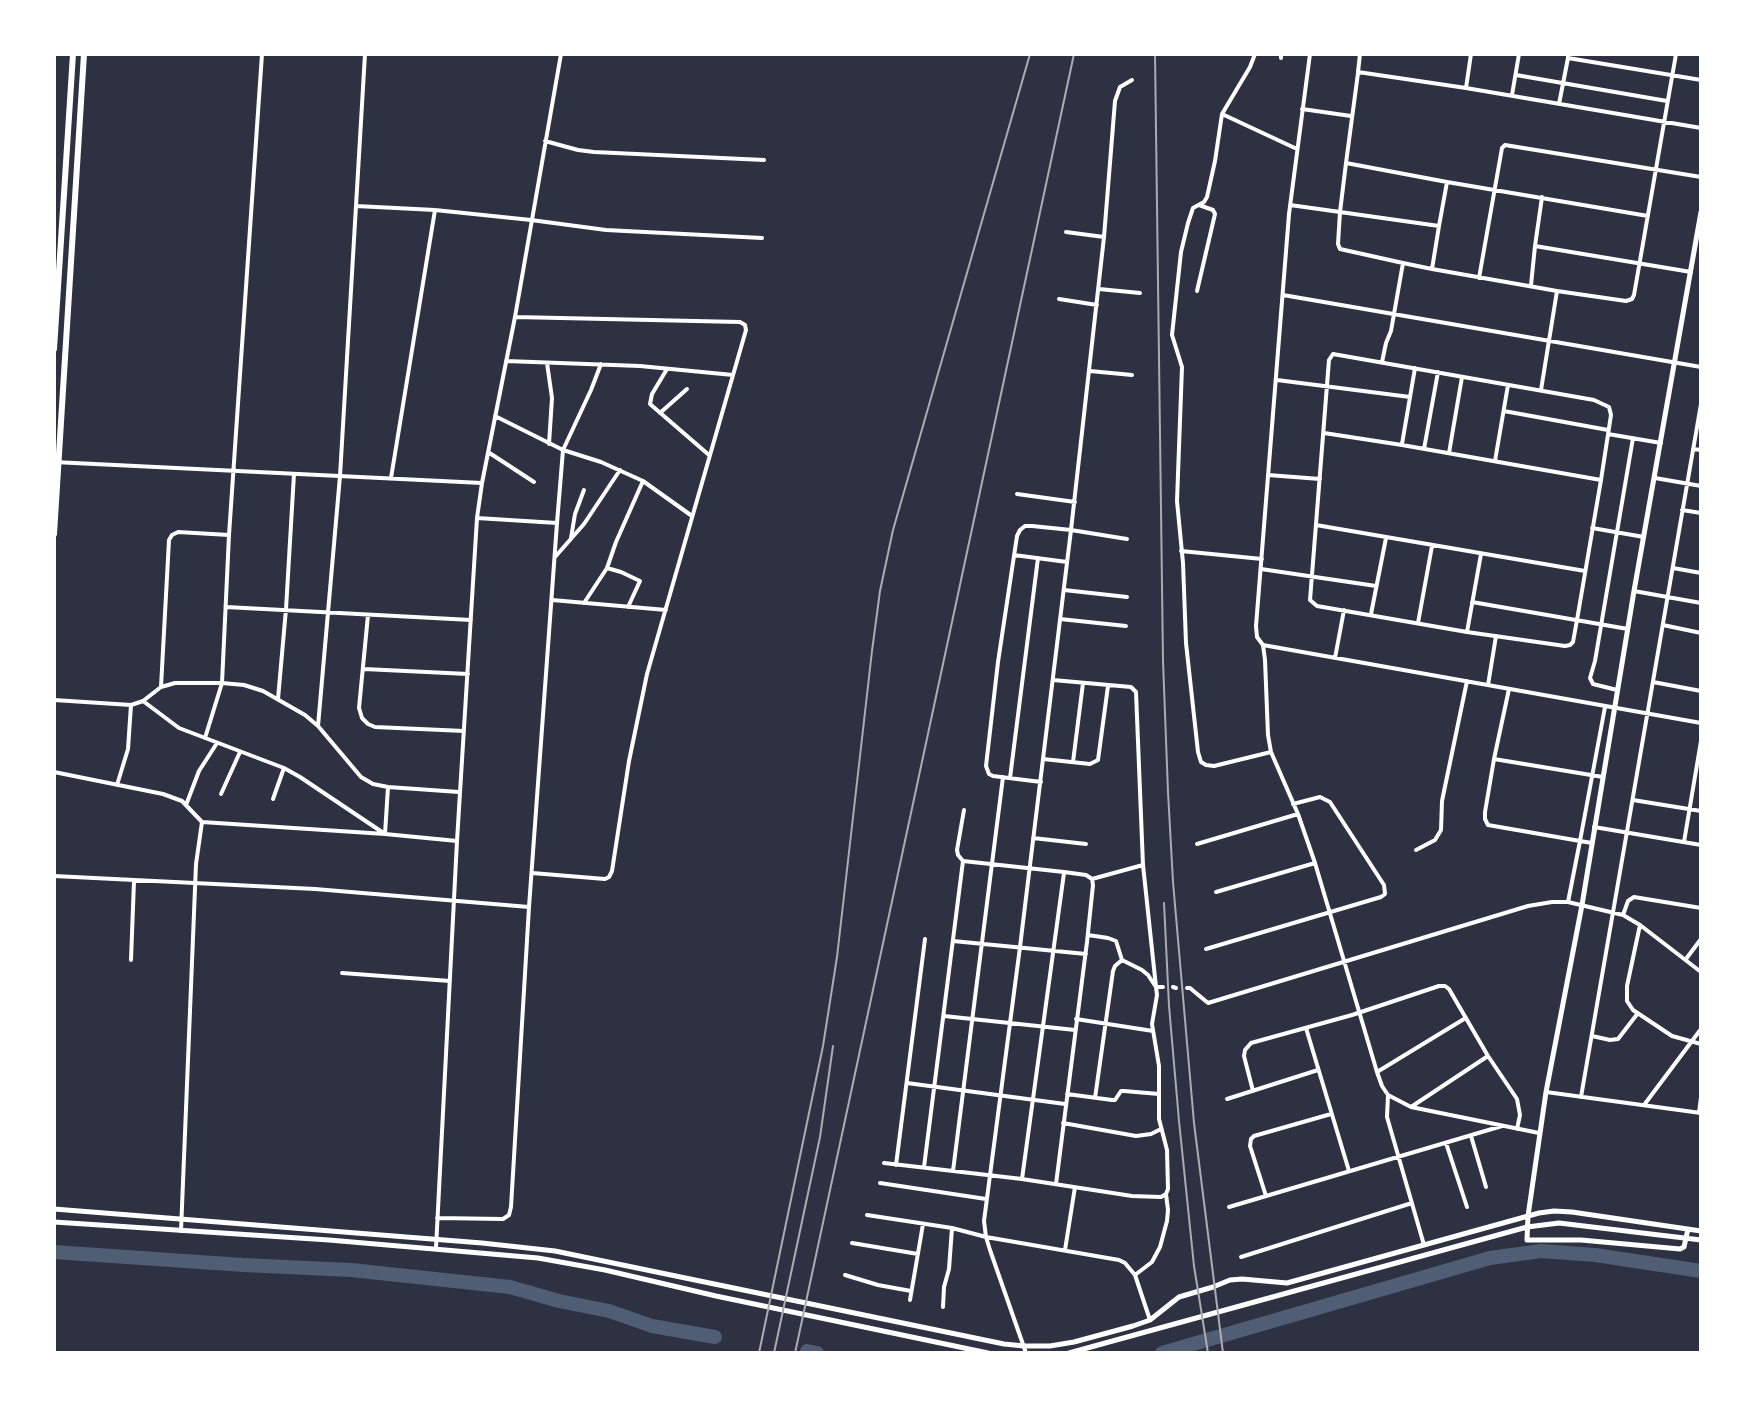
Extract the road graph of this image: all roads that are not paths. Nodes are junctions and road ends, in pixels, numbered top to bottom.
1 (73, 54) edge
2 (84, 54) edge
3 (262, 54) edge
4 (365, 54) edge
5 (561, 54) edge
6 (1255, 54) edge
7 (1310, 54) edge
8 (1360, 54) edge
9 (1471, 54) edge
10 (1519, 54) edge
11 (1676, 54) edge
12 (1568, 56) edge
13 (1358, 72) junction
14 (1516, 75) junction
15 (1673, 75) junction
16 (1132, 80) dead end
17 (1701, 80) edge
18 (1563, 83) junction
19 (1466, 88) junction
20 (1512, 95) junction
21 (1668, 101) junction
22 (1559, 104) junction
23 (1302, 109) junction
24 (1222, 114) junction
25 (1352, 116) junction
26 (1664, 122) junction
27 (1701, 128) edge
28 (545, 141) junction
29 (1297, 149) junction
30 (764, 160) dead end
31 (1346, 163) junction
32 (1656, 169) junction
33 (1701, 177) edge
34 (1447, 182) junction
35 (1495, 189) junction
36 (1542, 197) junction
37 (1199, 205) junction
38 (1290, 205) junction
39 (356, 206) junction
40 (435, 210) junction
41 (1340, 212) junction
42 (1701, 212) edge
43 (1648, 216) junction
44 (531, 220) junction
45 (1439, 226) junction
46 (1066, 232) dead end
47 (1104, 237) junction
48 (762, 238) dead end
49 (1535, 246) junction
50 (1698, 250) edge
51 (1403, 263) junction
52 (1639, 263) junction
53 (1432, 269) junction
54 (1691, 272) junction
55 (1479, 278) junction
56 (1531, 286) junction
57 (1099, 289) junction
58 (1197, 291) dead end
59 (1557, 291) junction
60 (1140, 293) dead end
61 (1283, 295) junction
62 (1059, 299) dead end
63 (1097, 305) junction
64 (1394, 313) junction
65 (515, 317) junction
66 (55, 338) edge
67 (66, 338) junction
68 (1549, 339) junction
69 (54, 349) edge
70 (506, 361) junction
71 (1382, 362) junction
72 (1676, 362) junction
73 (547, 363) junction
74 (601, 364) junction
75 (1701, 367) edge
76 (1415, 368) junction
77 (667, 369) junction
78 (1090, 371) junction
79 (1438, 372) junction
80 (733, 375) junction
81 (1132, 375) dead end
82 (1462, 377) junction
83 (1277, 380) junction
84 (1327, 385) junction
85 (1508, 385) junction
86 (687, 389) dead end
87 (1541, 390) junction
88 (1410, 397) junction
89 (1701, 404) edge
90 (1504, 411) junction
91 (660, 413) junction
92 (495, 416) junction
93 (1608, 432) junction
94 (1324, 433) junction
95 (1633, 438) junction
96 (1661, 443) junction
97 (549, 444) junction
98 (1402, 445) junction
99 (1424, 449) junction
100 (1693, 449) junction
101 (563, 450) junction
102 (1701, 450) edge
103 (488, 452) junction
104 (1449, 453) junction
105 (709, 455) junction
106 (1495, 461) junction
107 (56, 462) edge
108 (233, 470) junction
109 (620, 470) junction
110 (294, 474) junction
111 (1268, 475) junction
112 (340, 476) junction
113 (391, 478) junction
114 (1655, 478) junction
115 (1320, 479) junction
116 (1601, 480) junction
117 (643, 481) junction
118 (534, 482) dead end
119 (482, 483) junction
120 (1686, 483) junction
121 (1701, 486) edge
122 (584, 490) dead end
123 (1017, 494) dead end
124 (1075, 502) junction
125 (1682, 510) junction
126 (1701, 513) edge
127 (692, 516) junction
128 (477, 518) junction
129 (557, 523) junction
130 (1316, 525) junction
131 (1592, 528) junction
132 (1071, 530) junction
133 (1617, 532) junction
134 (54, 534) edge
135 (229, 535) junction
136 (1644, 537) junction
137 (1386, 538) junction
138 (1127, 539) dead end
139 (571, 540) junction
140 (1432, 546) junction
141 (1181, 551) junction
142 (1481, 554) junction
143 (1013, 555) junction
144 (555, 557) junction
145 (1038, 558) junction
146 (1262, 559) junction
147 (1067, 562) junction
148 (607, 568) junction
149 (1673, 568) junction
150 (1261, 569) junction
151 (1585, 571) junction
152 (1701, 573) edge
153 (1312, 575) junction
154 (1376, 586) junction
155 (1064, 590) junction
156 (1634, 591) junction
157 (1127, 597) dead end
158 (1668, 597) junction
159 (552, 600) junction
160 (1472, 602) junction
161 (584, 603) junction
162 (1701, 603) edge
163 (226, 607) junction
164 (628, 607) junction
165 (286, 609) junction
166 (666, 610) junction
167 (1344, 610) junction
168 (329, 611) junction
169 (368, 614) junction
170 (1371, 614) junction
171 (1060, 619) junction
172 (471, 620) junction
173 (1577, 620) junction
174 (1418, 623) junction
175 (1601, 624) junction
176 (1663, 625) junction
177 (1126, 626) dead end
178 (1628, 629) junction
179 (1467, 632) junction
180 (1701, 633) edge
181 (1496, 636) junction
182 (1263, 645) junction
183 (1335, 658) junction
184 (364, 669) junction
185 (468, 674) junction
186 (1053, 680) junction
187 (1467, 681) junction
188 (1653, 682) junction
189 (222, 683) junction
190 (1083, 683) junction
191 (1488, 685) junction
192 (1108, 686) junction
193 (161, 687) junction
194 (1509, 689) junction
195 (1617, 690) junction
196 (1701, 691) edge
197 (278, 699) junction
198 (54, 700) edge
199 (143, 701) junction
200 (131, 705) junction
201 (1605, 707) junction
202 (1614, 708) junction
203 (1647, 713) junction
204 (1701, 723) edge
205 (318, 726) junction
206 (464, 731) junction
207 (205, 738) junction
208 (1701, 741) edge
209 (217, 743) junction
210 (240, 752) junction
211 (1271, 752) junction
212 (1043, 759) junction
213 (1494, 759) junction
214 (1073, 762) junction
215 (284, 768) junction
216 (54, 772) edge
217 (1592, 775) junction
218 (1003, 777) junction
219 (1603, 777) junction
220 (1010, 778) junction
221 (1041, 782) junction
222 (117, 785) junction
223 (388, 787) junction
224 (460, 792) junction
225 (221, 794) dead end
226 (273, 799) dead end
227 (1633, 800) junction
228 (1293, 804) junction
229 (186, 805) junction
230 (1689, 809) junction
231 (964, 810) dead end
232 (1701, 811) edge
233 (1298, 814) junction
234 (202, 822) junction
235 (1594, 827) junction
236 (1628, 832) junction
237 (385, 834) junction
238 (1033, 838) junction
239 (457, 841) junction
240 (1580, 841) junction
241 (1684, 842) junction
242 (1592, 843) junction
243 (1086, 844) dead end
244 (1197, 844) dead end
245 (1701, 845) edge
246 (1416, 850) dead end
247 (963, 861) junction
248 (1315, 863) junction
249 (993, 864) junction
250 (1143, 865) junction
251 (1029, 868) junction
252 (1064, 872) junction
253 (532, 873) junction
254 (54, 876) edge
255 (1092, 879) junction
256 (134, 881) junction
257 (195, 885) junction
258 (1216, 892) dead end
259 (455, 900) junction
260 (1568, 902) junction
261 (1582, 905) junction
262 (529, 907) junction
263 (1701, 908) edge
264 (1329, 913) junction
265 (1612, 913) junction
266 (1623, 915) junction
267 (1640, 925) junction
268 (1088, 935) junction
269 (925, 939) dead end
270 (1701, 939) edge
271 (953, 941) junction
272 (982, 943) junction
273 (1020, 947) junction
274 (1206, 949) dead end
275 (1053, 950) junction
276 (1086, 954) junction
277 (1686, 959) junction
278 (131, 960) dead end
279 (1122, 960) junction
280 (1344, 961) junction
281 (1701, 972) edge
282 (342, 973) dead end
283 (450, 981) junction
284 (1156, 987) junction
285 (1163, 987) dead end
286 (1187, 988) dead end
287 (1359, 1011) junction
288 (1638, 1013) junction
289 (944, 1016) junction
290 (972, 1018) junction
291 (1464, 1018) junction
292 (1076, 1019) junction
293 (1010, 1022) junction
294 (1105, 1024) junction
295 (1043, 1026) junction
296 (1306, 1028) junction
297 (1701, 1029) edge
298 (1075, 1030) junction
299 (1153, 1031) junction
300 (1592, 1036) junction
301 (1691, 1043) junction
302 (1701, 1044) edge
303 (1488, 1056) junction
304 (1318, 1070) junction
305 (1377, 1072) junction
306 (907, 1083) junction
307 (934, 1087) junction
308 (965, 1091) junction
309 (1253, 1091) junction
310 (1546, 1092) junction
311 (1067, 1094) junction
312 (1159, 1094) junction
313 (1001, 1095) junction
314 (1388, 1095) junction
315 (1581, 1097) junction
316 (1701, 1097) edge
317 (1095, 1098) junction
318 (1227, 1099) dead end
319 (1034, 1100) junction
320 (1065, 1104) junction
321 (1644, 1105) junction
322 (1411, 1107) junction
323 (1700, 1113) edge
324 (1331, 1114) junction
325 (1063, 1123) junction
326 (1502, 1126) junction
327 (1161, 1129) junction
328 (1517, 1129) junction
329 (1540, 1133) junction
330 (1471, 1136) junction
331 (1446, 1143) junction
332 (1397, 1157) junction
333 (884, 1163) dead end
334 (896, 1165) junction
335 (924, 1167) junction
336 (953, 1171) junction
337 (1349, 1171) junction
338 (989, 1176) junction
339 (1022, 1179) junction
340 (880, 1183) dead end
341 (1056, 1184) junction
342 (1075, 1187) junction
343 (1486, 1187) dead end
344 (1166, 1194) junction
345 (1266, 1196) junction
346 (986, 1199) junction
347 (1412, 1203) junction
348 (1229, 1207) dead end
349 (1467, 1207) dead end
350 (54, 1209) edge
351 (867, 1215) dead end
352 (1528, 1216) junction
353 (437, 1218) junction
354 (181, 1220) junction
355 (54, 1222) edge
356 (923, 1224) junction
357 (952, 1228) junction
358 (1688, 1229) junction
359 (181, 1231) junction
360 (1701, 1231) edge
361 (986, 1237) junction
362 (1687, 1238) junction
363 (436, 1240) junction
364 (1701, 1240) edge
365 (852, 1243) dead end
366 (1424, 1245) junction
367 (436, 1248) junction
368 (1065, 1250) junction
369 (918, 1254) junction
370 (1241, 1257) dead end
371 (845, 1275) dead end
372 (1135, 1275) junction
373 (911, 1291) junction
374 (910, 1300) dead end
375 (943, 1307) dead end
376 (1150, 1320) junction
377 (1025, 1350) edge
378 (988, 1353) edge
379 (1069, 1353) edge

1 - 66 main road
2 - 67 main road
3 - 108 street
4 - 39 street
5 - 28 street
6 - 24 street
7 - 23 street
8 - 13 street
9 - 19 street
10 - 14 street
11 - 15 street
12 - 15 street
12 - 18 street
13 - 19 street
13 - 25 street
14 - 18 street
14 - 20 street
15 - 17 street
15 - 21 street
16 - 47 street
18 - 21 street
18 - 22 street
19 - 20 street
20 - 22 street
21 - 26 street
22 - 26 street
23 - 25 street
23 - 29 street
24 - 29 street
24 - 37 street
25 - 31 street
26 - 27 street
26 - 32 street
28 - 30 street
28 - 44 street
29 - 38 street
31 - 34 street
31 - 41 street
32 - 33 street
32 - 35 street
32 - 43 street
34 - 35 street
34 - 45 street
35 - 36 street
35 - 55 street
36 - 43 street
36 - 49 street
37 - 58 street
37 - 141 street
38 - 41 street
38 - 61 street
39 - 40 street
39 - 112 street
40 - 44 street
40 - 113 street
41 - 45 street
41 - 51 street
42 - 50 street
43 - 52 street
44 - 48 street
44 - 65 street
45 - 53 street
46 - 47 street
47 - 57 street
49 - 52 street
49 - 56 street
50 - 54 street
51 - 53 street
51 - 64 street
52 - 54 street
52 - 59 street
53 - 55 street
54 - 72 street
55 - 56 street
56 - 59 street
57 - 60 street
57 - 63 street
59 - 68 street
61 - 64 street
61 - 83 street
62 - 63 street
63 - 78 street
64 - 68 street
64 - 71 street
65 - 70 street
65 - 80 street
66 - 67 main road
66 - 69 main road
67 - 107 main road
68 - 72 street
68 - 87 street
70 - 73 street
70 - 92 street
71 - 76 street
71 - 84 street
72 - 75 street
72 - 96 street
73 - 74 street
73 - 97 street
74 - 77 street
74 - 101 street
76 - 79 street
76 - 88 street
77 - 80 street
77 - 91 street
78 - 81 street
78 - 124 street
79 - 82 street
79 - 99 street
80 - 105 street
82 - 85 street
82 - 104 street
83 - 84 street
83 - 111 street
84 - 88 street
84 - 94 street
85 - 87 street
85 - 90 street
86 - 91 street
87 - 93 street
88 - 98 street
89 - 100 street
90 - 93 street
90 - 106 street
91 - 105 street
92 - 97 street
92 - 103 street
93 - 95 street
93 - 116 street
94 - 98 street
94 - 115 street
95 - 96 street
95 - 133 street
96 - 114 street
97 - 101 street
98 - 99 street
99 - 104 street
100 - 102 street
100 - 120 street
101 - 109 street
101 - 129 street
103 - 118 street
103 - 119 street
104 - 106 street
105 - 127 street
106 - 116 street
107 - 108 street
107 - 134 main road
108 - 110 street
108 - 135 street
109 - 117 street
109 - 139 street
110 - 112 street
110 - 165 street
111 - 115 street
111 - 146 street
112 - 113 street
112 - 168 street
113 - 119 street
114 - 120 street
114 - 136 street
115 - 130 street
116 - 131 street
117 - 127 street
117 - 148 street
119 - 128 street
120 - 121 street
120 - 125 street
122 - 139 street
123 - 124 street
124 - 132 street
125 - 126 street
125 - 149 street
127 - 166 street
128 - 129 street
128 - 172 street
129 - 144 street
130 - 137 street
130 - 153 street
131 - 133 street
131 - 151 street
132 - 138 street
132 - 143 street
132 - 147 street
133 - 136 street
133 - 175 street
135 - 163 street
135 - 193 street
136 - 156 street
137 - 140 street
137 - 154 street
139 - 144 street
140 - 142 street
140 - 174 street
141 - 146 street
141 - 211 street
142 - 151 street
142 - 160 street
143 - 145 street
143 - 218 street
144 - 159 street
145 - 147 street
145 - 220 street
146 - 150 street
147 - 155 street
148 - 161 street
148 - 164 street
149 - 152 street
149 - 158 street
150 - 153 street
150 - 182 street
151 - 173 street
153 - 154 street
153 - 167 street
154 - 170 street
155 - 157 street
155 - 171 street
156 - 158 street
156 - 178 street
158 - 162 street
158 - 176 street
159 - 161 street
159 - 253 street
160 - 173 street
160 - 179 street
161 - 164 street
163 - 165 street
163 - 189 street
164 - 166 street
165 - 168 street
165 - 197 street
166 - 253 street
167 - 170 street
167 - 183 street
168 - 169 street
168 - 205 street
169 - 172 street
169 - 184 street
170 - 174 street
171 - 177 street
171 - 186 street
172 - 185 street
173 - 175 street
173 - 181 street
174 - 179 street
175 - 178 street
175 - 195 street
176 - 180 street
176 - 188 street
178 - 195 street
179 - 181 street
181 - 191 street
182 - 183 street
182 - 211 street
183 - 187 street
184 - 185 street
184 - 206 street
185 - 206 street
186 - 190 street
186 - 212 street
187 - 191 street
187 - 246 street
188 - 196 street
188 - 203 street
189 - 193 street
189 - 197 street
189 - 207 street
190 - 192 street
190 - 214 street
191 - 194 street
192 - 214 street
192 - 250 street
193 - 199 street
194 - 201 street
194 - 213 street
195 - 202 street
197 - 205 street
198 - 200 street
199 - 200 street
199 - 207 street
200 - 222 street
201 - 202 street
201 - 217 street
202 - 203 street
202 - 219 street
203 - 204 street
203 - 227 street
205 - 223 street
206 - 224 street
207 - 209 street
208 - 230 street
209 - 210 street
209 - 229 street
210 - 215 street
210 - 225 street
211 - 228 street
212 - 214 street
212 - 221 street
213 - 217 street
213 - 240 street
215 - 226 street
215 - 237 street
216 - 222 street
217 - 219 street
217 - 240 street
218 - 220 street
218 - 249 street
219 - 235 street
220 - 221 street
221 - 238 street
222 - 229 street
223 - 224 street
223 - 237 street
224 - 239 street
227 - 230 street
227 - 236 street
228 - 233 street
228 - 264 street
229 - 234 street
230 - 232 street
230 - 241 street
231 - 247 street
233 - 244 street
233 - 248 street
234 - 237 street
234 - 257 street
235 - 236 street
235 - 242 street
236 - 241 street
236 - 265 street
237 - 239 street
238 - 243 street
238 - 251 street
239 - 259 street
240 - 242 street
240 - 260 street
241 - 245 street
242 - 261 street
247 - 249 street
247 - 271 street
248 - 258 street
248 - 264 street
249 - 251 street
249 - 272 street
250 - 255 street
250 - 284 street
251 - 252 street
251 - 273 street
252 - 255 street
252 - 275 street
253 - 262 street
254 - 256 street
255 - 268 street
256 - 257 street
256 - 278 street
257 - 259 street
257 - 354 street
259 - 262 street
259 - 283 street
260 - 261 street
260 - 280 street
261 - 265 street
261 - 310 street
262 - 353 street
263 - 266 street
264 - 274 street
264 - 280 street
265 - 266 street
265 - 300 street
266 - 267 street
267 - 277 street
267 - 288 street
268 - 276 street
268 - 279 street
269 - 306 street
270 - 277 street
271 - 272 street
271 - 289 street
272 - 273 street
272 - 290 street
273 - 275 street
273 - 293 street
275 - 276 street
275 - 295 street
276 - 292 street
277 - 281 street
279 - 284 street
279 - 294 street
280 - 286 street
280 - 287 street
282 - 283 street
283 - 353 street
284 - 285 street
284 - 299 street
287 - 291 street
287 - 296 street
287 - 305 street
288 - 300 street
288 - 301 street
289 - 290 street
289 - 307 street
290 - 293 street
290 - 308 street
291 - 303 street
291 - 305 street
292 - 294 street
292 - 298 street
293 - 295 street
293 - 313 street
294 - 299 street
294 - 317 street
295 - 298 street
295 - 319 street
296 - 304 street
296 - 309 street
297 - 301 street
298 - 311 street
299 - 312 street
300 - 315 street
301 - 302 street
301 - 321 street
303 - 322 street
303 - 328 street
304 - 309 street
304 - 324 street
305 - 314 street
306 - 307 street
306 - 334 street
307 - 308 street
307 - 335 street
308 - 313 street
308 - 336 street
309 - 318 street
310 - 315 street
310 - 329 street
311 - 317 street
311 - 320 street
312 - 317 street
312 - 327 street
313 - 319 street
313 - 338 street
314 - 322 street
314 - 332 street
315 - 321 street
316 - 323 street
319 - 320 street
319 - 339 street
320 - 325 street
321 - 323 street
322 - 326 street
324 - 337 street
324 - 345 street
325 - 327 street
325 - 341 street
326 - 328 street
326 - 330 street
327 - 344 street
328 - 329 street
329 - 352 street
330 - 331 street
330 - 343 street
331 - 332 street
331 - 349 street
332 - 337 street
332 - 347 street
333 - 334 street
334 - 335 street
335 - 336 street
336 - 338 street
337 - 345 street
338 - 339 street
338 - 346 street
339 - 341 street
340 - 346 street
341 - 342 street
342 - 344 street
342 - 368 street
344 - 372 street
345 - 348 street
346 - 361 street
347 - 366 street
347 - 370 street
350 - 354 street
351 - 356 street
352 - 358 street
352 - 362 street
352 - 366 street
353 - 363 street
354 - 359 street
354 - 363 street
355 - 359 street
356 - 357 street
356 - 369 street
357 - 361 street
357 - 375 street
358 - 360 street
358 - 362 street
359 - 367 street
361 - 368 street
361 - 377 street
362 - 364 street
362 - 379 street
363 - 367 street
363 - 377 street
365 - 369 street
366 - 376 street
367 - 378 street
368 - 372 street
369 - 373 street
371 - 373 street
372 - 376 street
373 - 374 street
376 - 377 street

